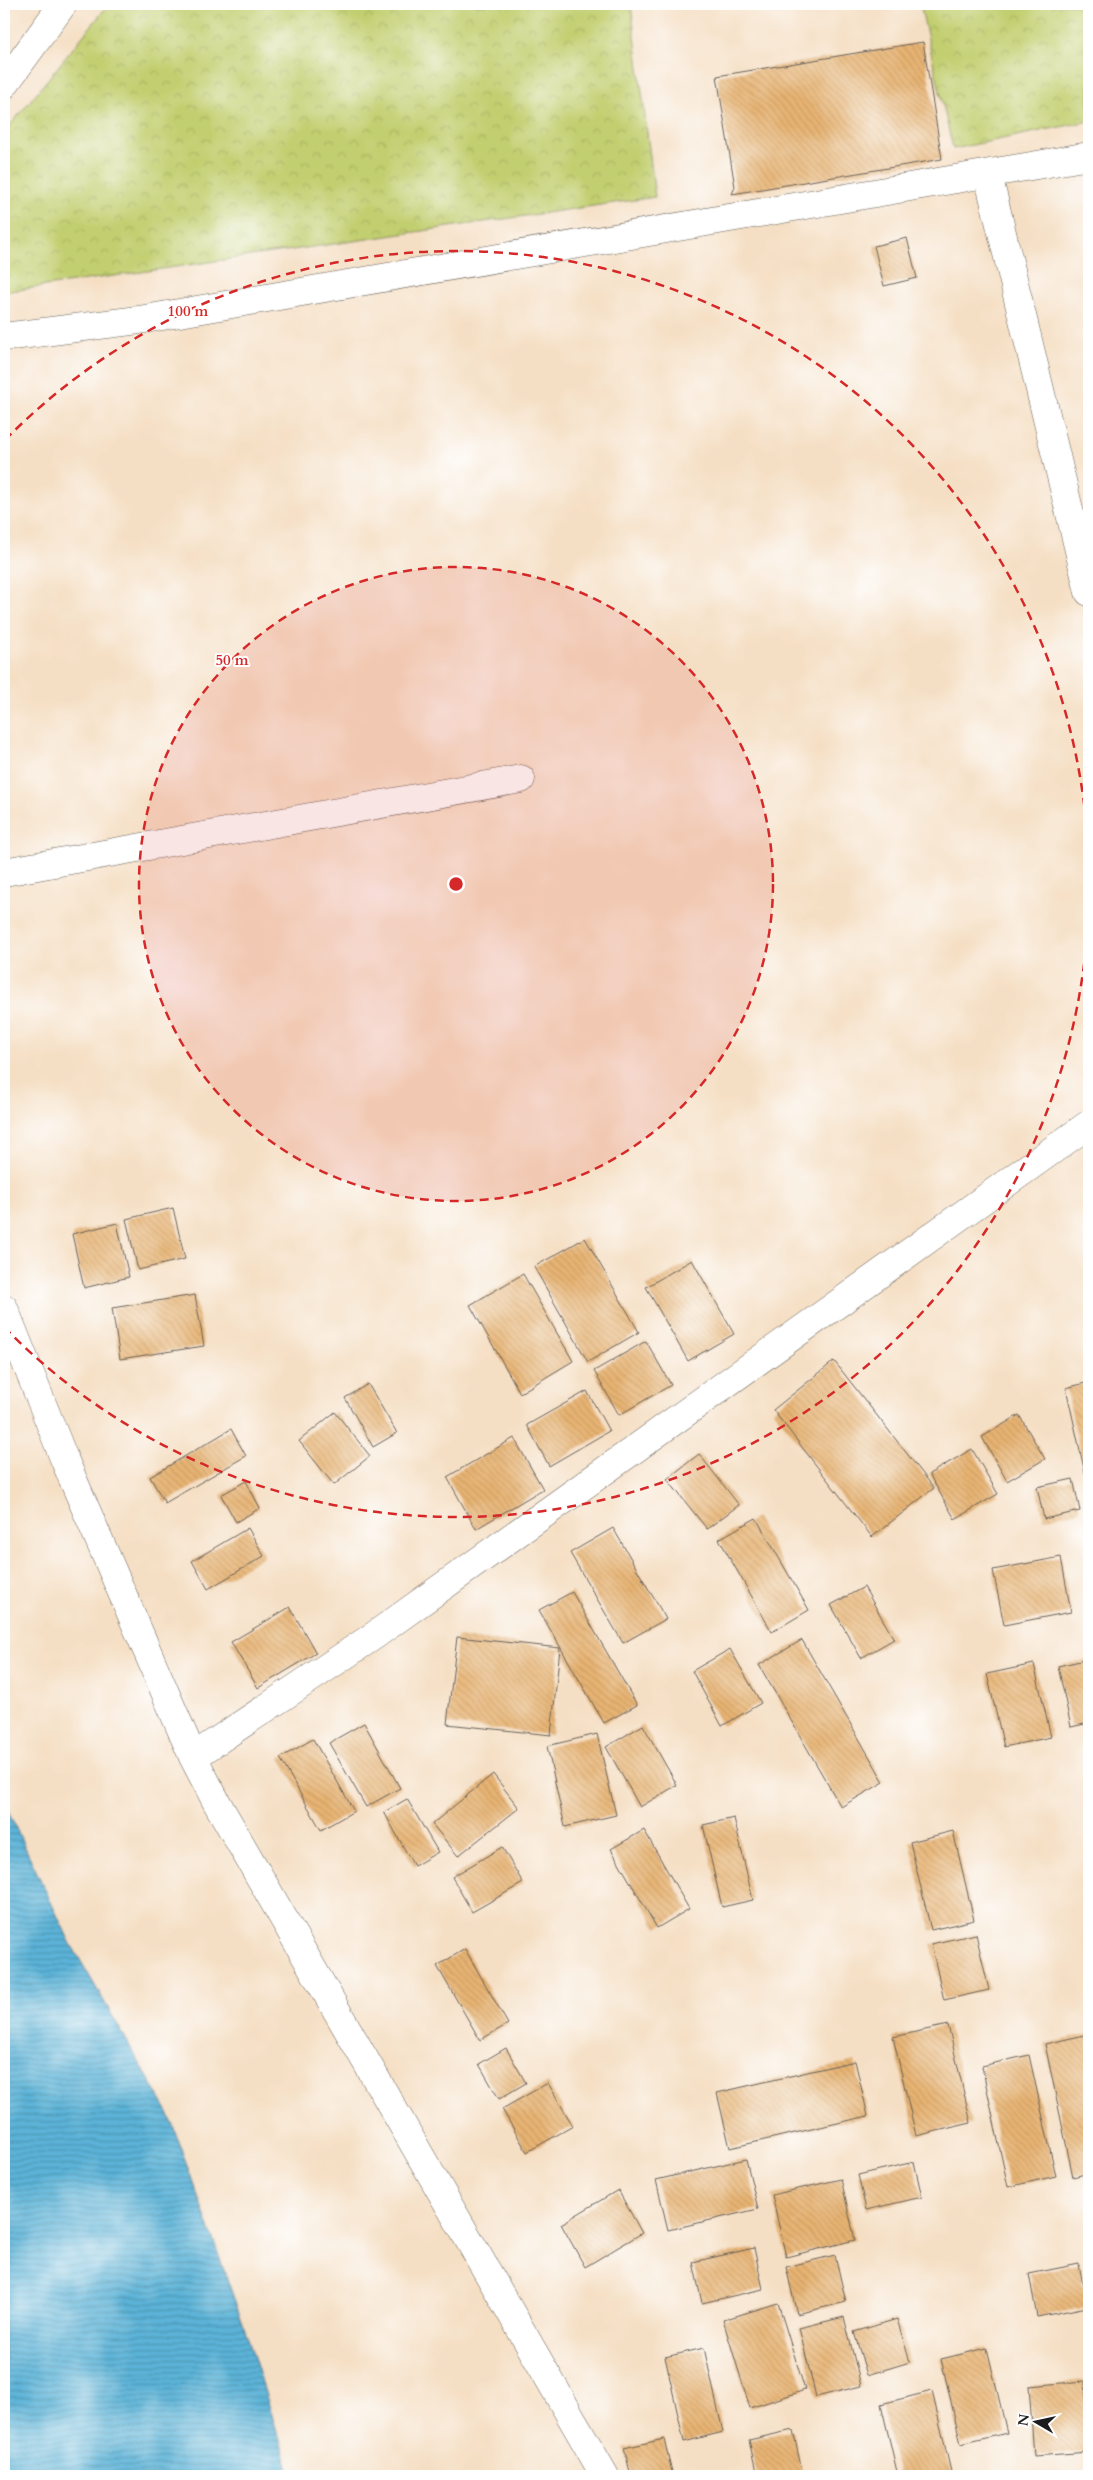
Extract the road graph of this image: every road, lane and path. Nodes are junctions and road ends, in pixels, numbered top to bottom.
1 (63, 4) edge
2 (4, 85) edge
3 (1089, 156) edge
4 (988, 175) junction
5 (4, 337) edge
6 (1089, 592) edge
7 (521, 779) dead end
8 (4, 872) edge
9 (1089, 1124) edge
10 (4, 1308) edge
11 (193, 1756) junction
12 (605, 2476) edge

1 - 2 street
3 - 4 street
4 - 5 street
4 - 6 street
7 - 8 street
9 - 11 street
10 - 11 street
11 - 12 street

